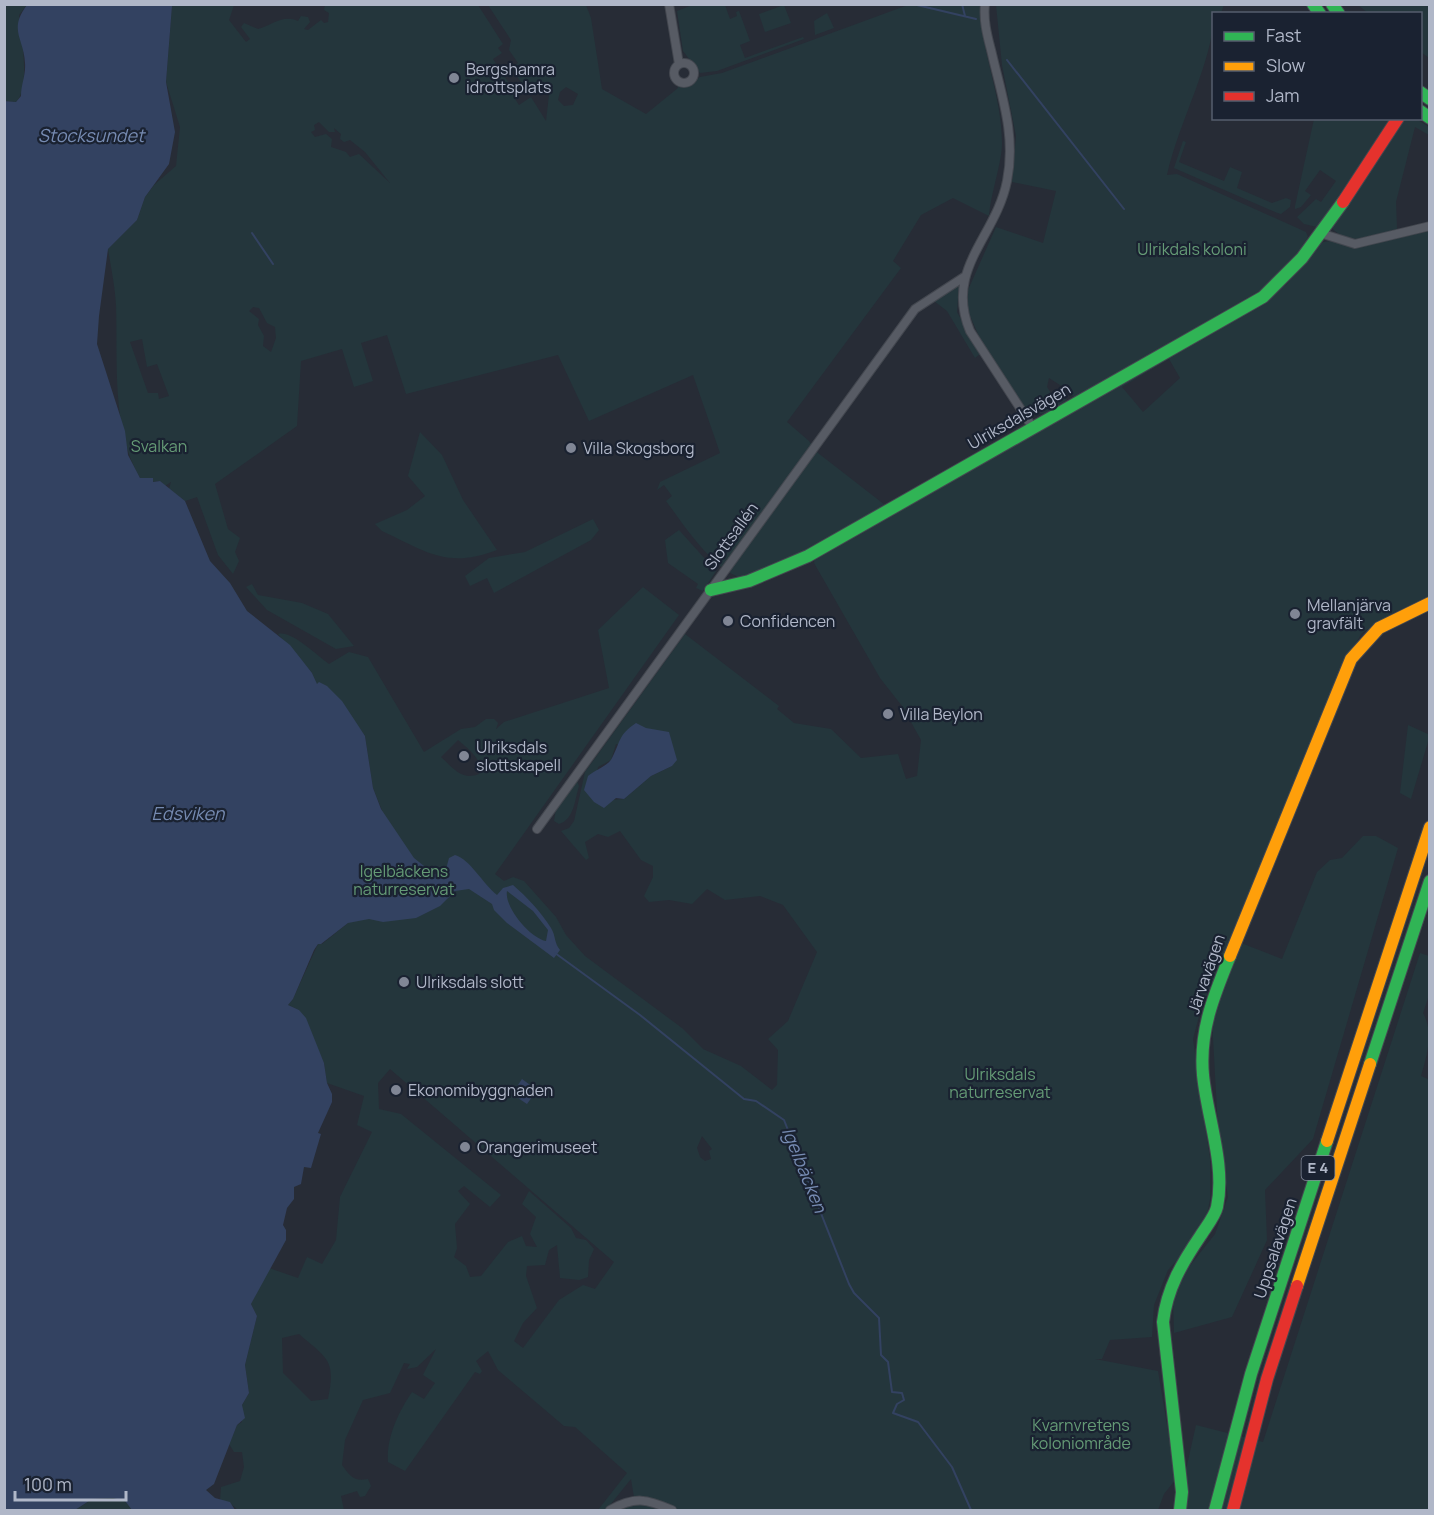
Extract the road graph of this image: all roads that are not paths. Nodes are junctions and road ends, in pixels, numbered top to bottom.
1 (669, 4) edge
2 (985, 4) edge
3 (679, 64) dead end
4 (1397, 120) edge
5 (1430, 226) edge
6 (1320, 233) junction
7 (964, 277) junction
8 (1033, 428) junction
9 (711, 590) junction
10 (1430, 603) edge
11 (1430, 827) edge
12 (537, 829) dead end
13 (1430, 881) edge
14 (610, 1510) edge
15 (672, 1510) edge
16 (1180, 1510) edge
17 (1215, 1510) edge
18 (1233, 1510) edge

1 - 3 street
2 - 7 street
4 - 6 main road, Ulriksdalsvägen
5 - 6 street
6 - 8 main road, Ulriksdalsvägen
7 - 8 street
7 - 9 street, Slottsallén
8 - 9 main road, Ulriksdalsvägen
9 - 12 street, Slottsallén
10 - 16 main road, Järvavägen
11 - 17 main road, Uppsalavägen / E 4
13 - 18 main road, Uppsalavägen / E 4
14 - 15 street

